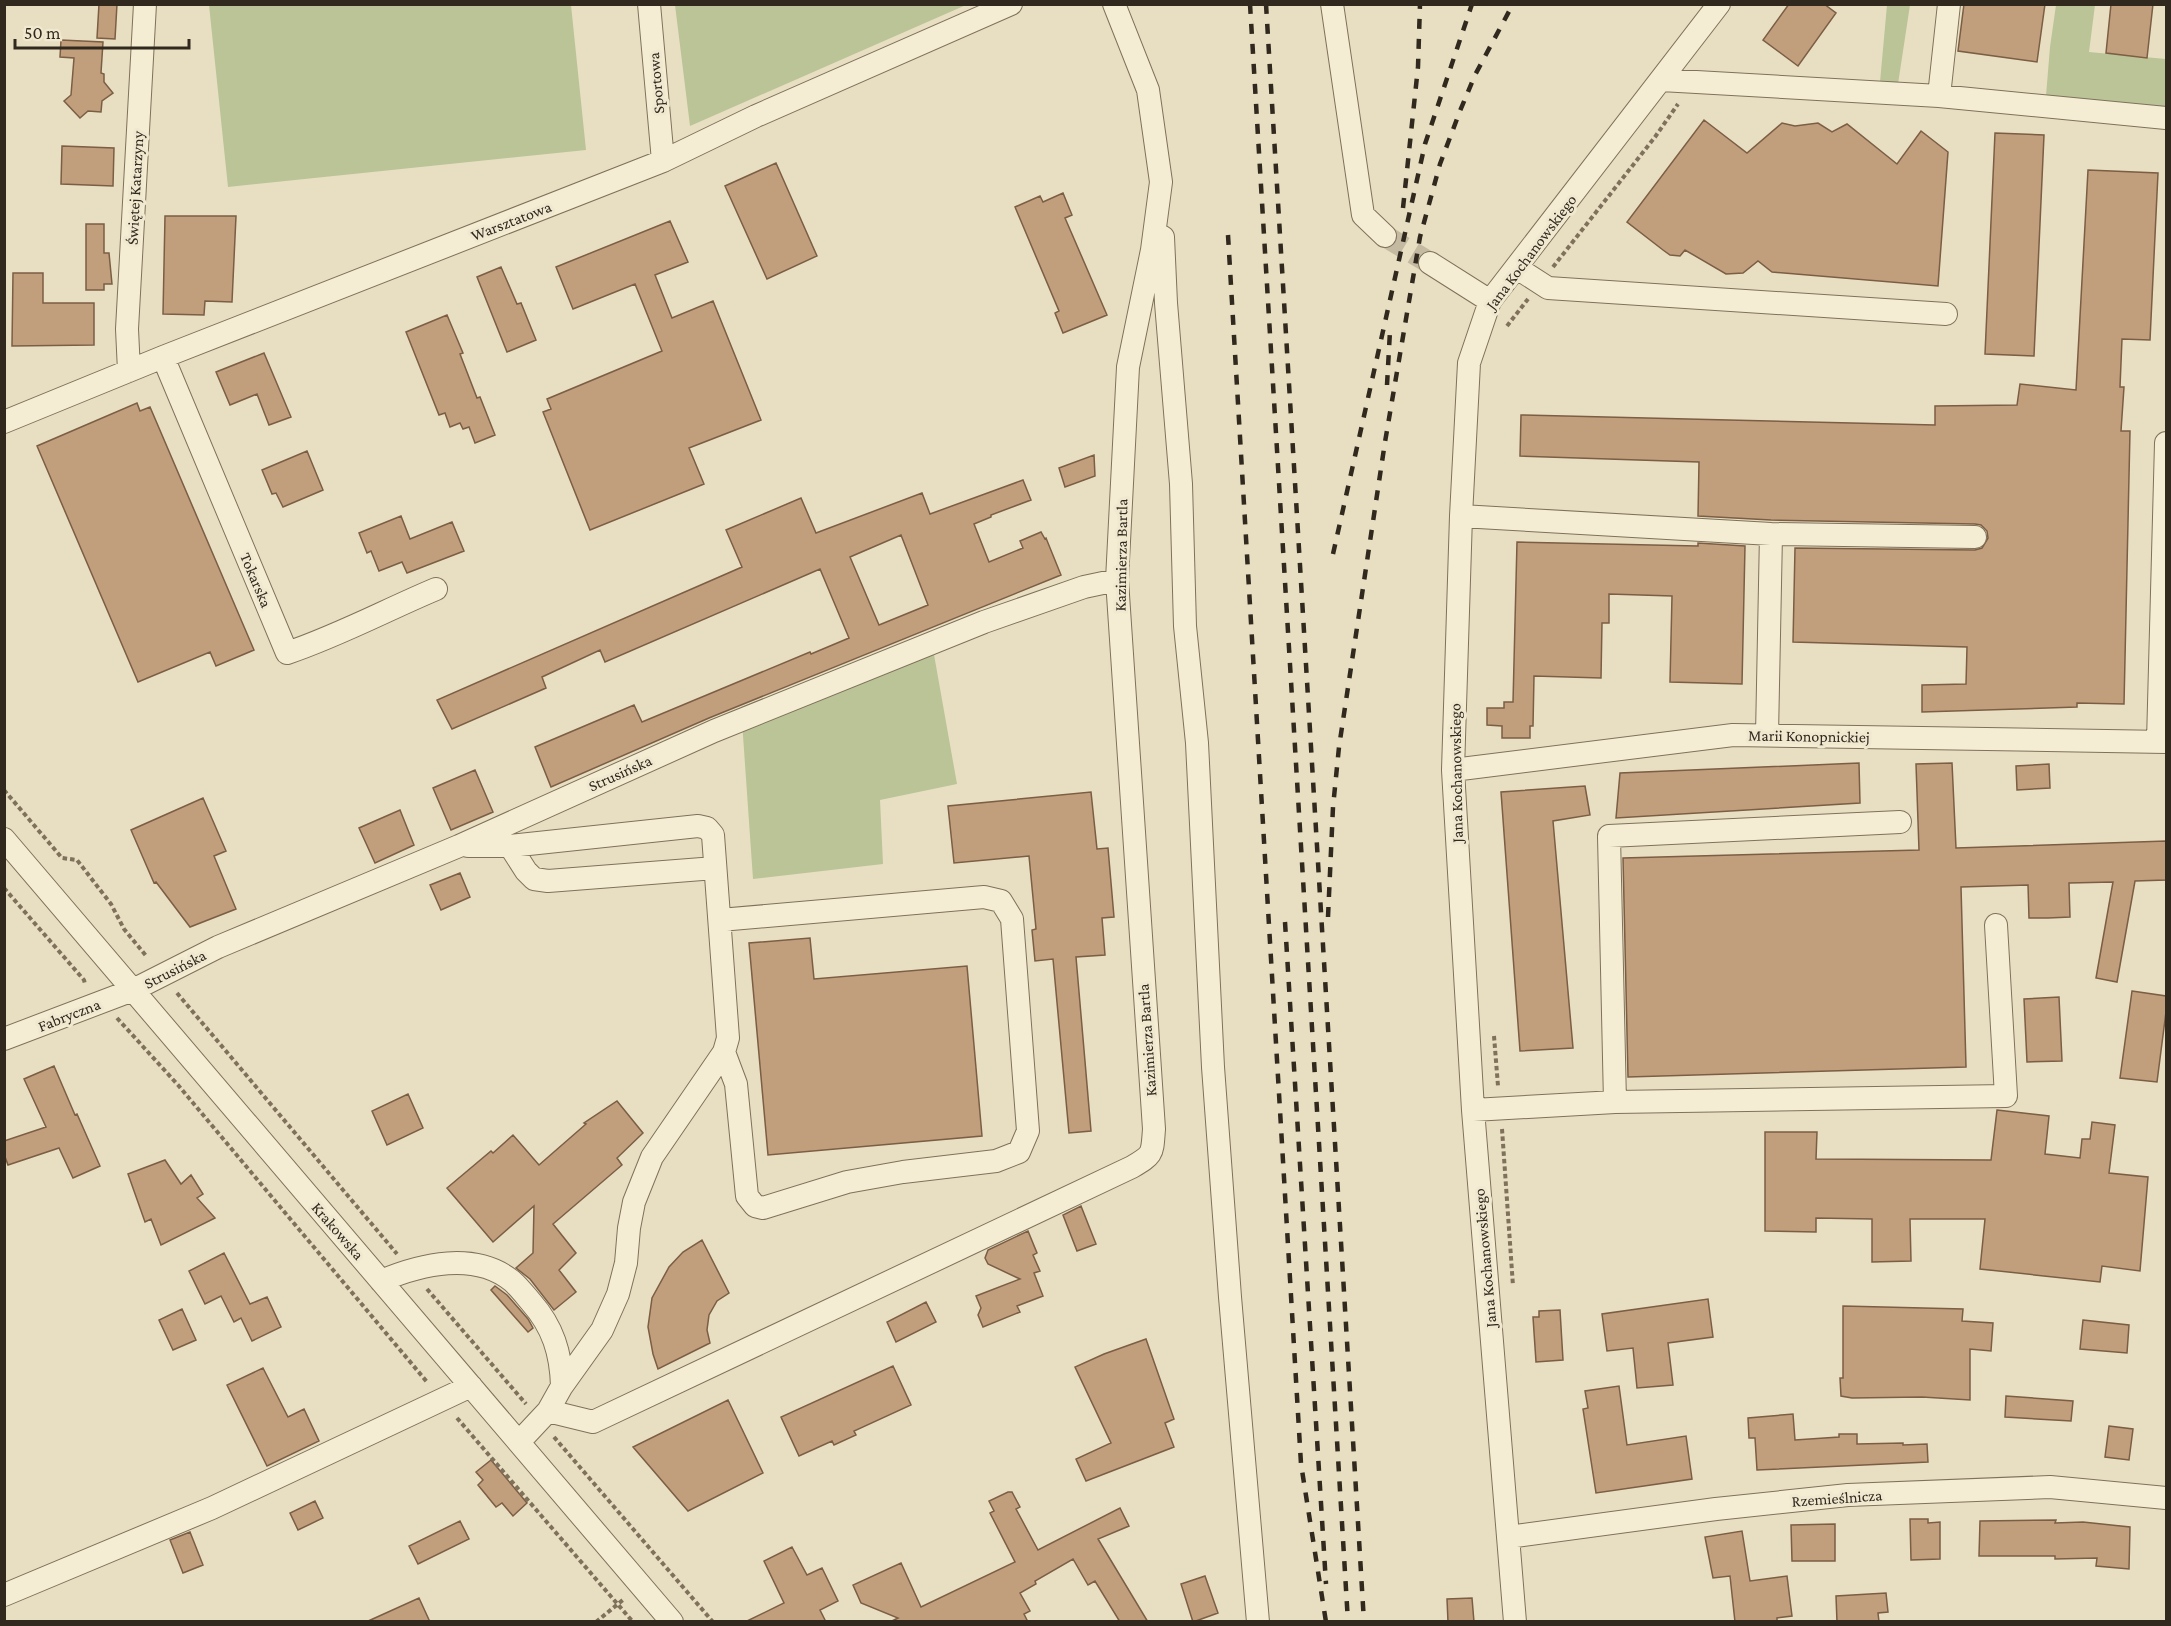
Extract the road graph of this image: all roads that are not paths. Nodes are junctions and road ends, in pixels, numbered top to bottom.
1 (145, 4) edge
2 (649, 4) edge
3 (1011, 4) edge
4 (1114, 4) edge
5 (1332, 4) edge
6 (1719, 4) edge
7 (1949, 4) edge
8 (1661, 80) junction
9 (1939, 96) junction
10 (2166, 118) edge
11 (663, 161) junction
12 (1161, 182) junction
13 (1385, 236) tunnel mouth
14 (1430, 263) tunnel mouth
15 (1517, 268) junction
16 (1490, 301) junction
17 (1946, 314) dead end
18 (163, 357) junction
19 (129, 371) junction
20 (4, 422) edge
21 (2166, 443) edge
22 (1461, 516) junction
23 (1771, 534) junction
24 (1975, 537) dead end
25 (1117, 580) junction
26 (436, 589) dead end
27 (1767, 735) junction
28 (2162, 742) edge
29 (1453, 771) junction
30 (1900, 822) dead end
31 (4, 839) edge
32 (459, 846) junction
33 (510, 846) junction
34 (715, 868) junction
35 (720, 920) junction
36 (1996, 925) dead end
37 (133, 990) junction
38 (4, 1039) edge
39 (724, 1052) junction
40 (1616, 1102) junction
41 (1473, 1110) junction
42 (381, 1281) junction
43 (471, 1386) junction
44 (562, 1386) junction
45 (544, 1416) junction
46 (519, 1442) junction
47 (2166, 1498) edge
48 (1508, 1537) junction
49 (4, 1595) edge
50 (672, 1622) edge
51 (1258, 1622) edge
52 (1515, 1622) edge

1 - 19 street, Świętej Katarzyny
2 - 11 street, Sportowa
3 - 11 street, Warsztatowa
4 - 12 street, Kazimierza Bartla
5 - 13 street
6 - 8 street, Jana Kochanowskiego
7 - 9 street
8 - 9 street
8 - 15 street, Jana Kochanowskiego
9 - 10 street
11 - 18 street, Warsztatowa
12 - 25 street, Kazimierza Bartla
12 - 51 street
14 - 16 street
15 - 16 street, Jana Kochanowskiego
15 - 17 street
16 - 22 street, Jana Kochanowskiego
18 - 19 street, Warsztatowa
18 - 26 street, Tokarska
19 - 20 street, Warsztatowa
21 - 28 street
22 - 23 street
22 - 29 street, Jana Kochanowskiego
23 - 24 street
23 - 27 street
25 - 32 street, Strusińska
25 - 45 street, Kazimierza Bartla
27 - 28 street, Marii Konopnickiej
27 - 29 street, Marii Konopnickiej
29 - 41 street, Jana Kochanowskiego
30 - 40 street
31 - 37 street, Krakowska
32 - 33 street
32 - 37 street, Strusińska
33 - 34 street
33 - 34 street
34 - 35 street
35 - 39 street
35 - 39 street
36 - 40 street
37 - 38 street, Fabryczna
37 - 42 street, Krakowska
39 - 44 street
40 - 41 street
41 - 48 street, Jana Kochanowskiego
42 - 43 street, Krakowska
42 - 44 street
43 - 46 street, Krakowska
43 - 49 street
44 - 45 street
45 - 46 street
46 - 50 street, Krakowska
47 - 48 street, Rzemieślnicza
48 - 52 street, Jana Kochanowskiego

